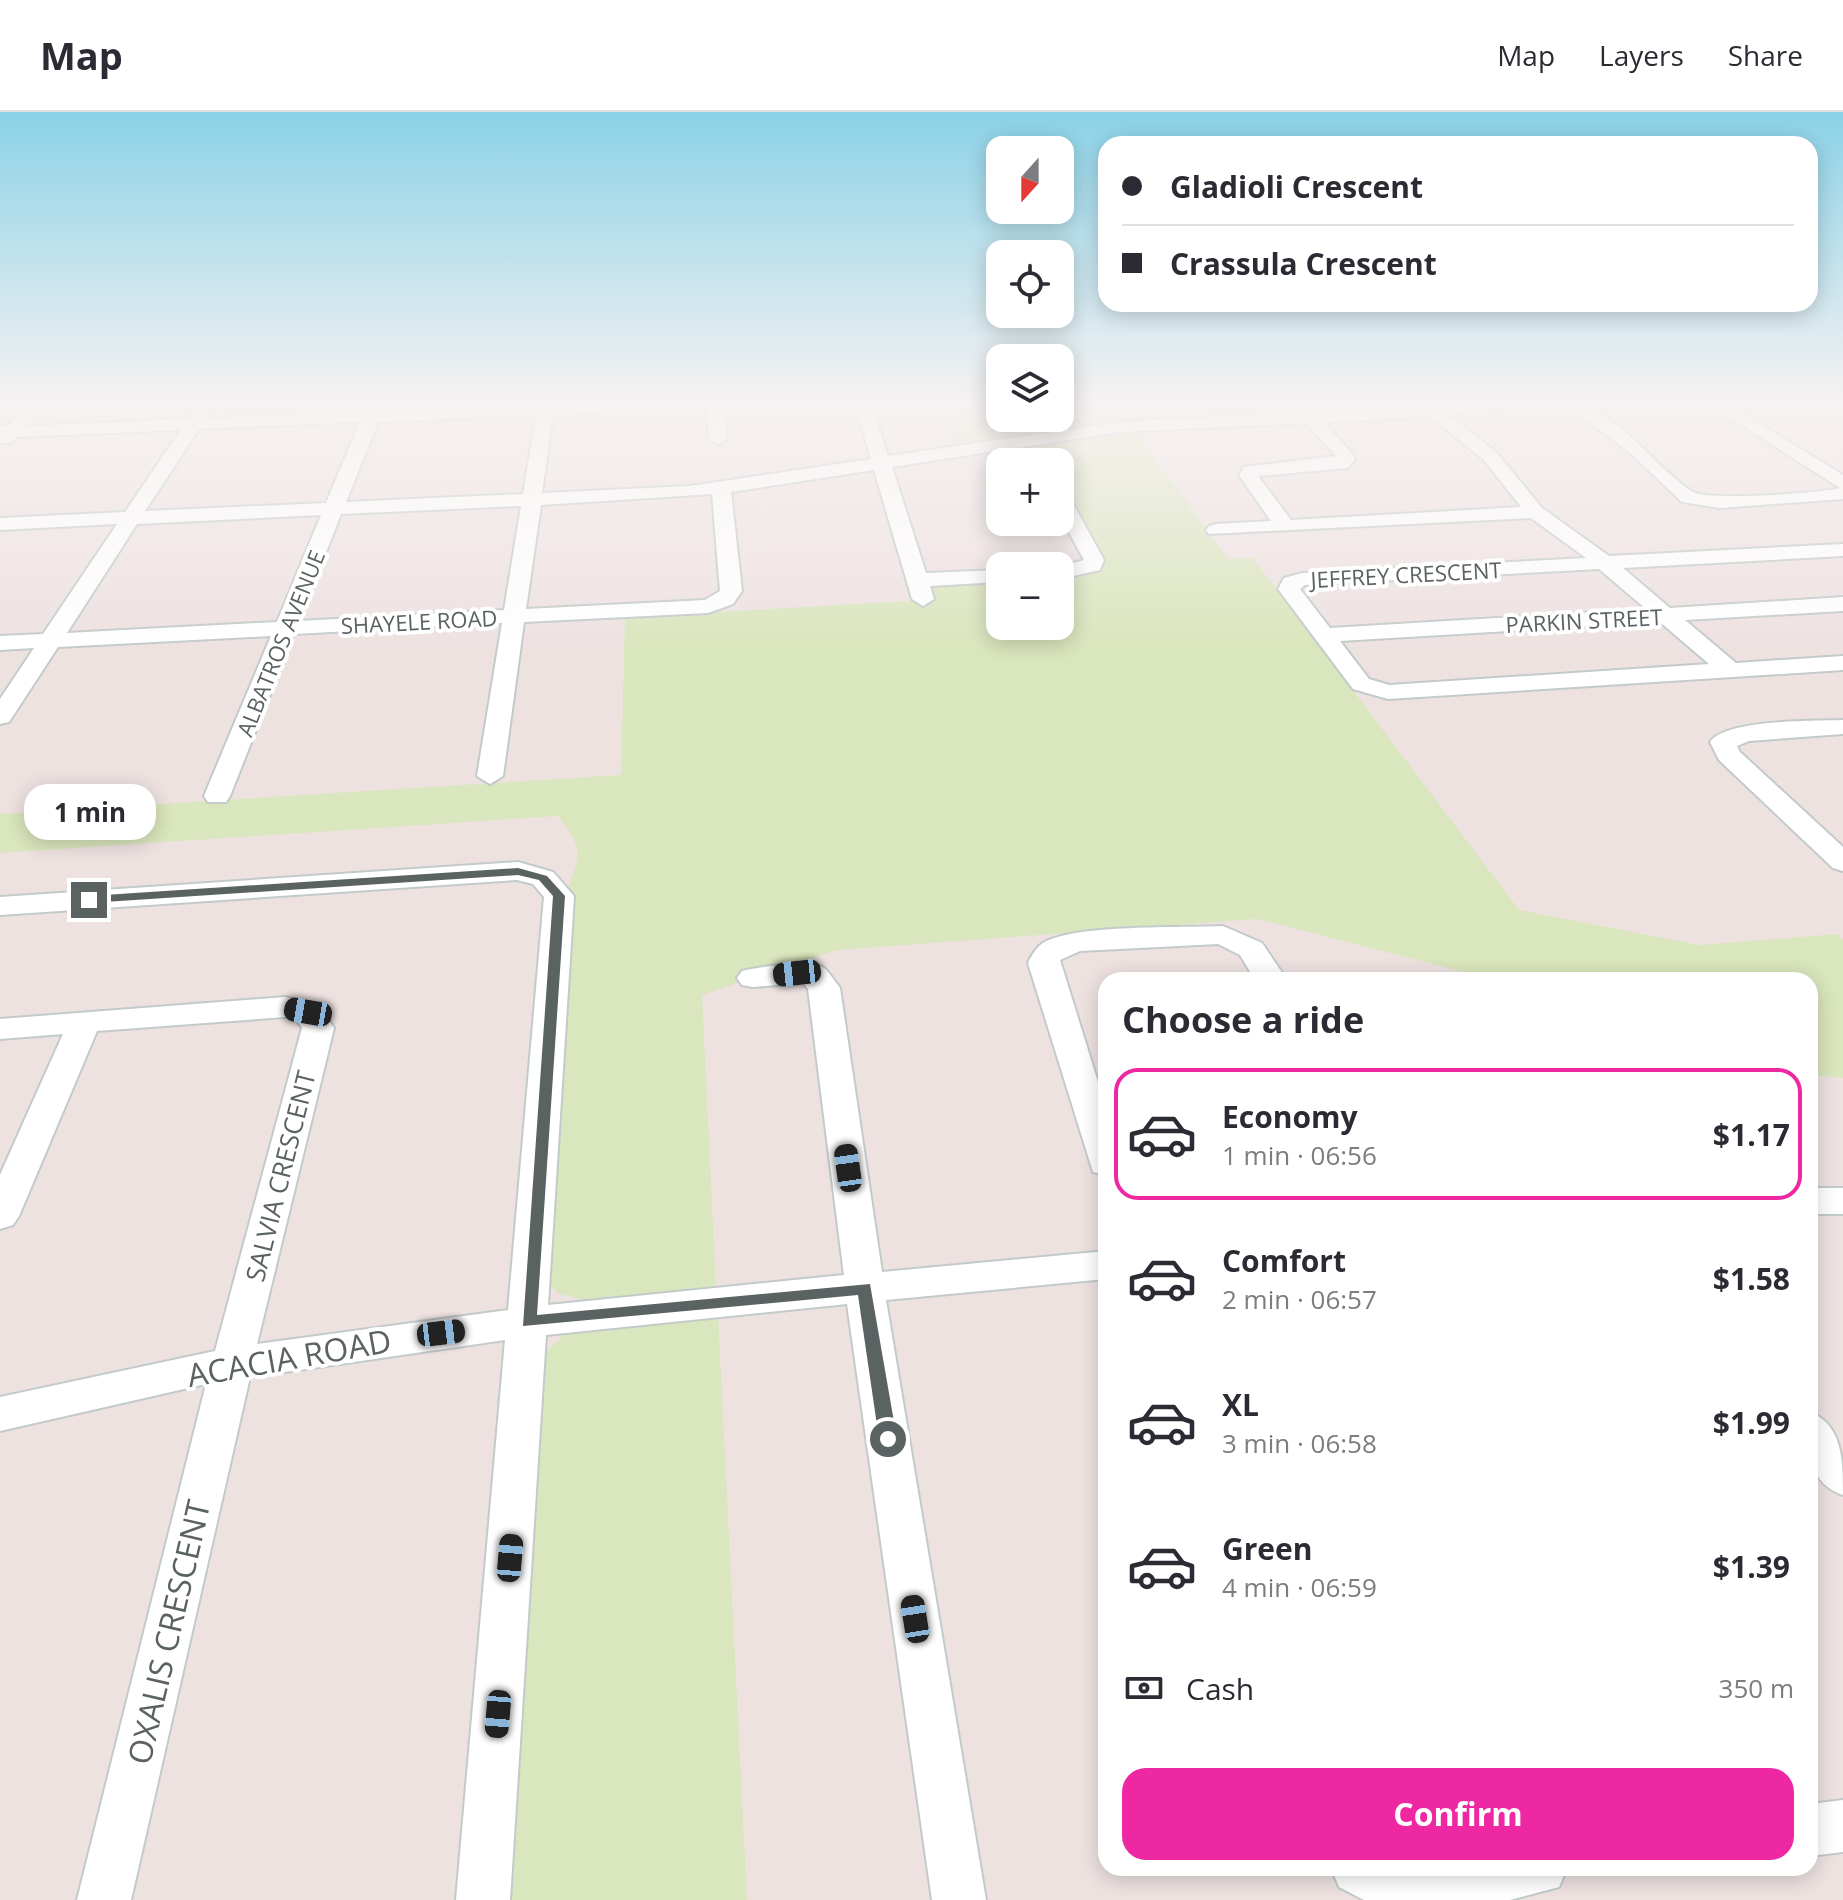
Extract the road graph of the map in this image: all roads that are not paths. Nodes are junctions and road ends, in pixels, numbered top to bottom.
1 (154, 483) edge
2 (344, 483) edge
3 (534, 483) edge
4 (762, 483) edge
5 (888, 483) edge
6 (1254, 483) edge
7 (1512, 483) edge
8 (1673, 483) edge
9 (721, 490) junction
10 (1843, 493) edge
11 (532, 500) junction
12 (334, 509) junction
13 (1535, 512) junction
14 (131, 518) junction
15 (0, 524) edge
16 (1074, 524) edge
17 (1285, 526) junction
18 (1216, 530) dead end
19 (1843, 550) edge
20 (1605, 563) junction
21 (1074, 572) edge
22 (986, 578) edge
23 (1843, 604) edge
24 (1665, 615) junction
25 (514, 616) junction
26 (286, 628) junction
27 (1325, 635) junction
28 (51, 640) junction
29 (0, 643) edge
30 (1843, 663) edge
31 (1730, 670) junction
32 (0, 717) edge
33 (1843, 727) edge
34 (490, 776) dead end
35 (217, 796) dead end
36 (1843, 862) edge
37 (0, 906) edge
38 (1266, 972) edge
39 (753, 978) dead end
40 (85, 1022) junction
41 (0, 1029) edge
42 (1098, 1138) edge
43 (1818, 1201) edge
44 (1843, 1201) edge
45 (0, 1216) edge
46 (1098, 1266) edge
47 (865, 1289) junction
48 (528, 1322) junction
49 (232, 1364) junction
50 (0, 1414) edge
51 (1818, 1441) edge
52 (1843, 1477) edge
53 (1843, 1826) edge
54 (1818, 1829) edge
55 (1366, 1876) edge
56 (1488, 1876) edge
57 (104, 1900) edge
58 (483, 1900) edge
59 (959, 1900) edge

1 - 14 street
2 - 12 street, ALBATROS AVENUE
3 - 11 street
4 - 9 street
5 - 22 street
6 - 17 street
7 - 13 street
8 - 10 street
9 - 11 street
9 - 25 street, SHAYELE ROAD
11 - 12 street
11 - 25 street
12 - 14 street
12 - 26 street, ALBATROS AVENUE
13 - 17 street
13 - 20 street
14 - 15 street
14 - 28 street
16 - 21 street
17 - 18 street
19 - 20 street, JEFFREY CRESCENT
20 - 24 street
20 - 27 street, JEFFREY CRESCENT
23 - 24 street, PARKIN STREET
24 - 27 street, PARKIN STREET
24 - 31 street
25 - 26 street, SHAYELE ROAD
25 - 34 street
26 - 28 street, SHAYELE ROAD
26 - 35 street, ALBATROS AVENUE
27 - 31 street, JEFFREY CRESCENT
28 - 29 street, SHAYELE ROAD
28 - 32 street
30 - 31 street, JEFFREY CRESCENT
33 - 36 street
37 - 48 street
38 - 42 street
39 - 47 street
40 - 41 street, SALVIA CRESCENT
40 - 45 street
40 - 49 street, SALVIA CRESCENT
43 - 44 street
46 - 47 street, ACACIA ROAD
47 - 48 street, ACACIA ROAD
47 - 59 street
48 - 49 street, ACACIA ROAD
48 - 58 street
49 - 50 street, ACACIA ROAD
49 - 57 street, OXALIS CRESCENT
51 - 52 street
53 - 54 street
55 - 56 street

